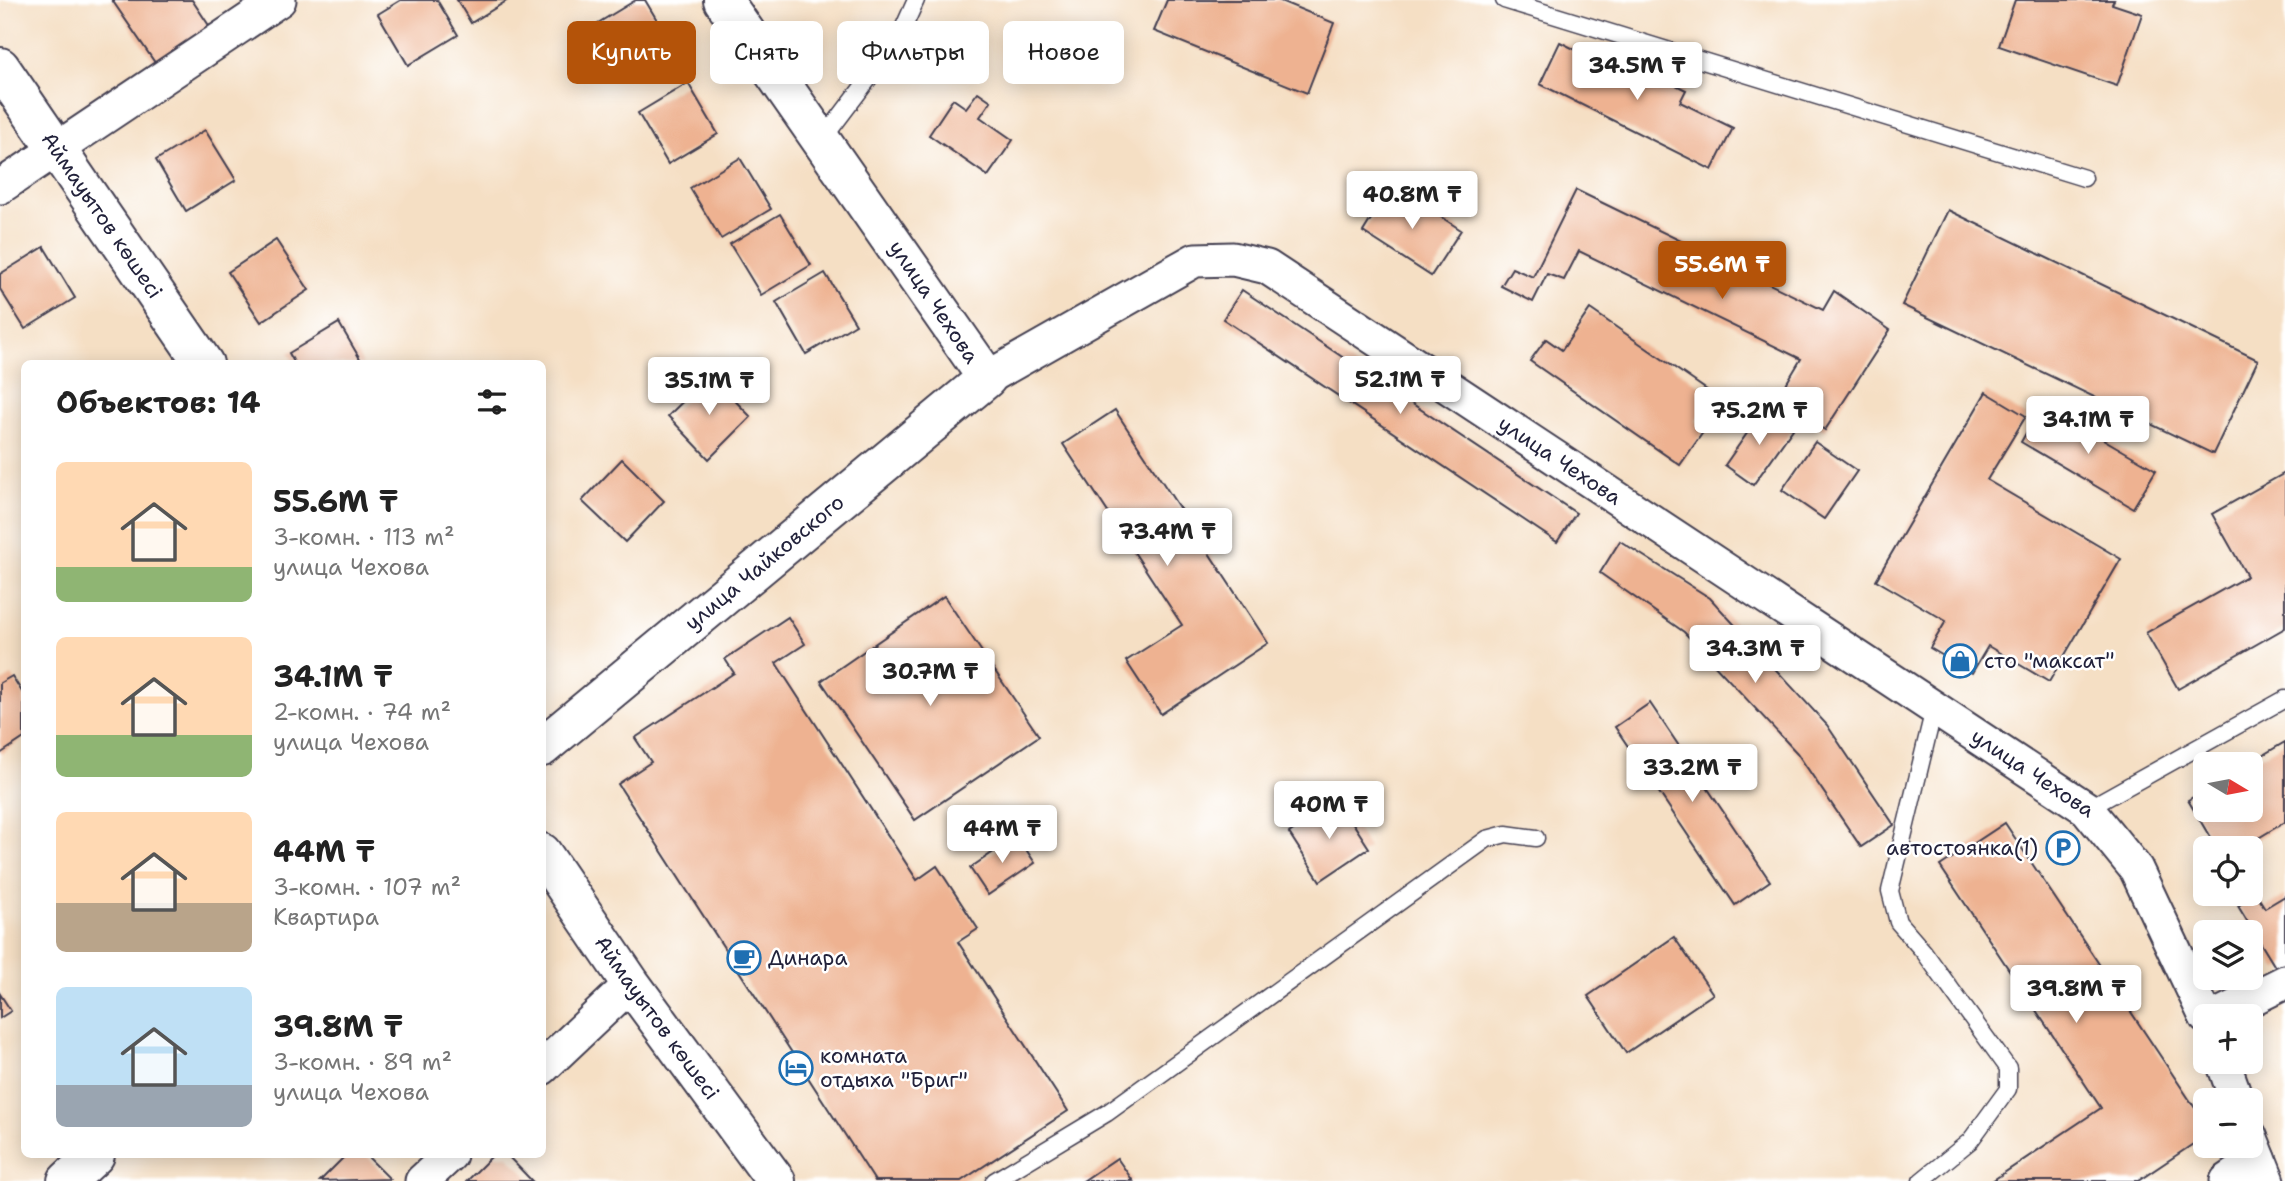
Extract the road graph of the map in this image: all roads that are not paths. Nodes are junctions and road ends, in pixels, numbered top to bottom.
1 (279, 0) edge
2 (723, 0) edge
3 (916, 0) edge
4 (1504, 0) edge
5 (0, 67) edge
6 (823, 139) junction
7 (56, 150) junction
8 (2084, 178) dead end
9 (0, 187) edge
10 (201, 360) edge
11 (987, 378) junction
12 (2285, 699) edge
13 (1934, 709) junction
14 (546, 744) edge
15 (2087, 809) junction
16 (1536, 838) dead end
17 (546, 859) edge
18 (2285, 982) edge
19 (632, 984) junction
20 (2200, 1004) edge
21 (2241, 1004) edge
22 (546, 1064) edge
23 (92, 1158) edge
24 (447, 1158) edge
25 (2259, 1159) edge
26 (67, 1181) edge
27 (422, 1181) edge
28 (776, 1181) edge
29 (994, 1181) edge
30 (1921, 1181) edge
31 (2227, 1181) edge

1 - 7 street
2 - 6 street, улица Чехова
3 - 6 lane
4 - 8 lane
5 - 7 street, Аймауытов көшесі
6 - 11 street, улица Чехова
7 - 9 street
7 - 10 street, Аймауытов көшесі
11 - 13 street, улица Чехова
11 - 14 street, улица Чайковского
12 - 15 lane
13 - 15 street, улица Чехова
13 - 30 lane
15 - 20 street, улица Чехова
16 - 29 lane
17 - 19 street, Аймауытов көшесі
18 - 21 street
19 - 22 street
19 - 28 street, Аймауытов көшесі
23 - 26 street
24 - 27 street
25 - 31 street

